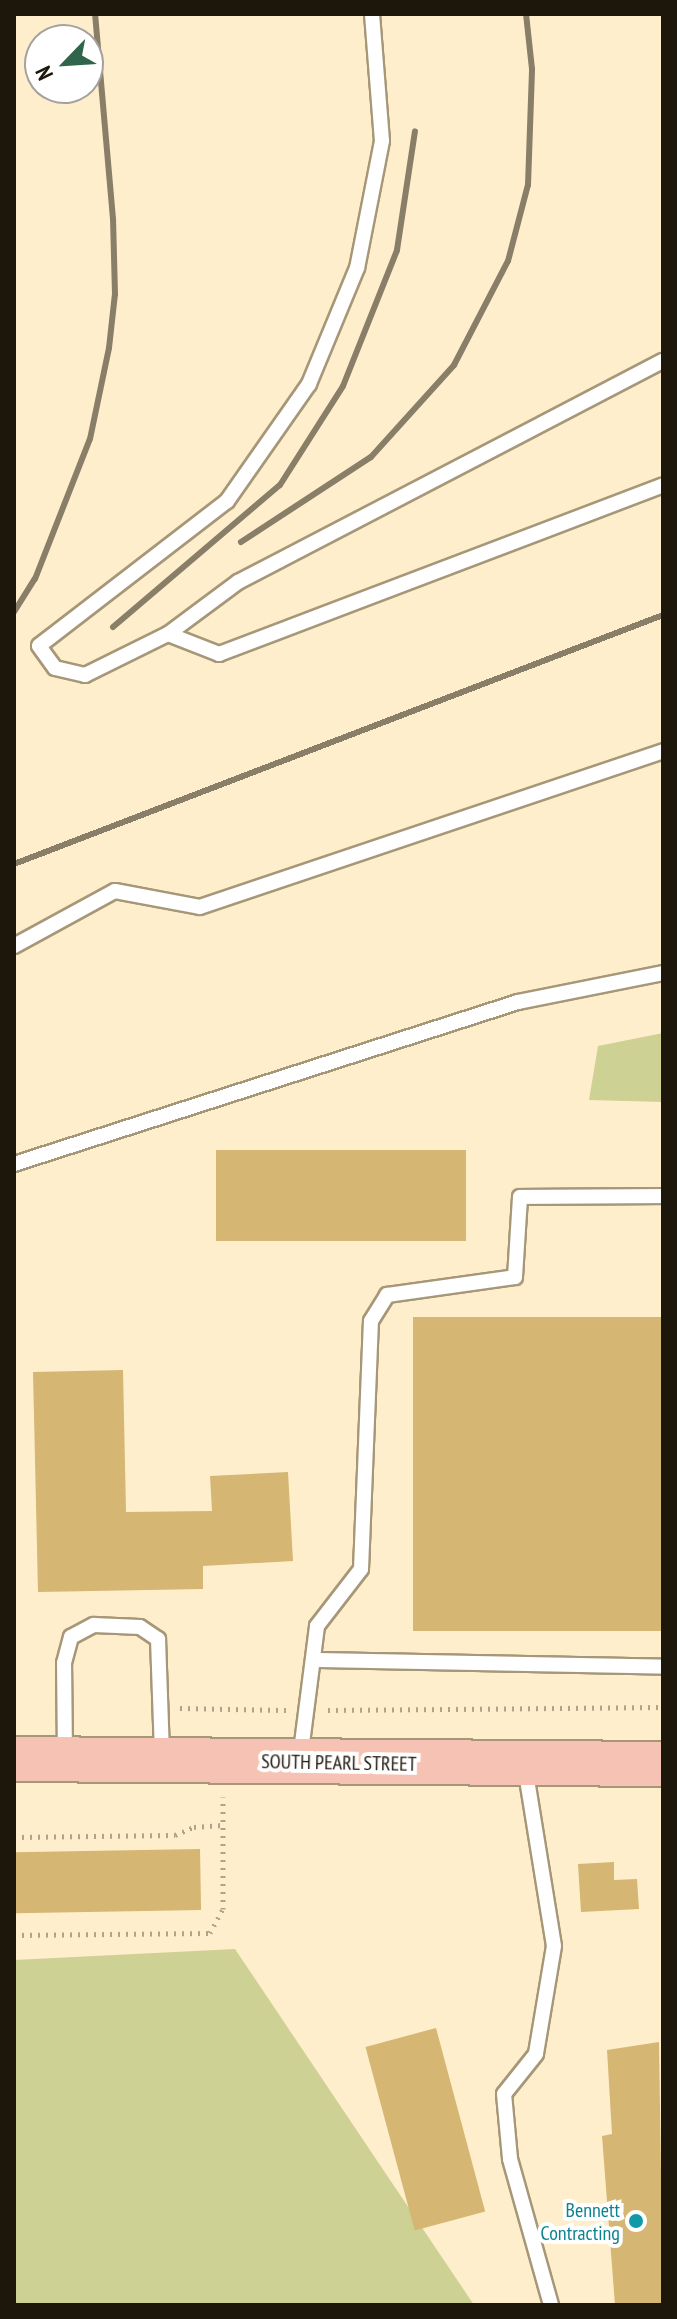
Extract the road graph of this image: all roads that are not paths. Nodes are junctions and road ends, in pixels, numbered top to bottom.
1 (372, 14) edge
2 (663, 361) edge
3 (663, 485) edge
4 (168, 634) junction
5 (663, 751) edge
6 (14, 946) edge
7 (663, 973) edge
8 (14, 1164) edge
9 (663, 1196) edge
10 (313, 1660) junction
11 (663, 1667) edge
12 (65, 1744) junction
13 (14, 1759) edge
14 (161, 1761) junction
15 (300, 1763) junction
16 (663, 1764) edge
17 (525, 1766) junction
18 (551, 2305) edge

1 - 4 lane
2 - 4 lane
3 - 4 lane
5 - 6 lane
7 - 8 lane
9 - 10 lane
10 - 11 lane
10 - 15 lane
12 - 13 main road, SOUTH PEARL STREET
12 - 14 main road, SOUTH PEARL STREET
12 - 14 lane
14 - 15 main road, SOUTH PEARL STREET
15 - 17 main road, SOUTH PEARL STREET
16 - 17 main road, SOUTH PEARL STREET
17 - 18 lane

